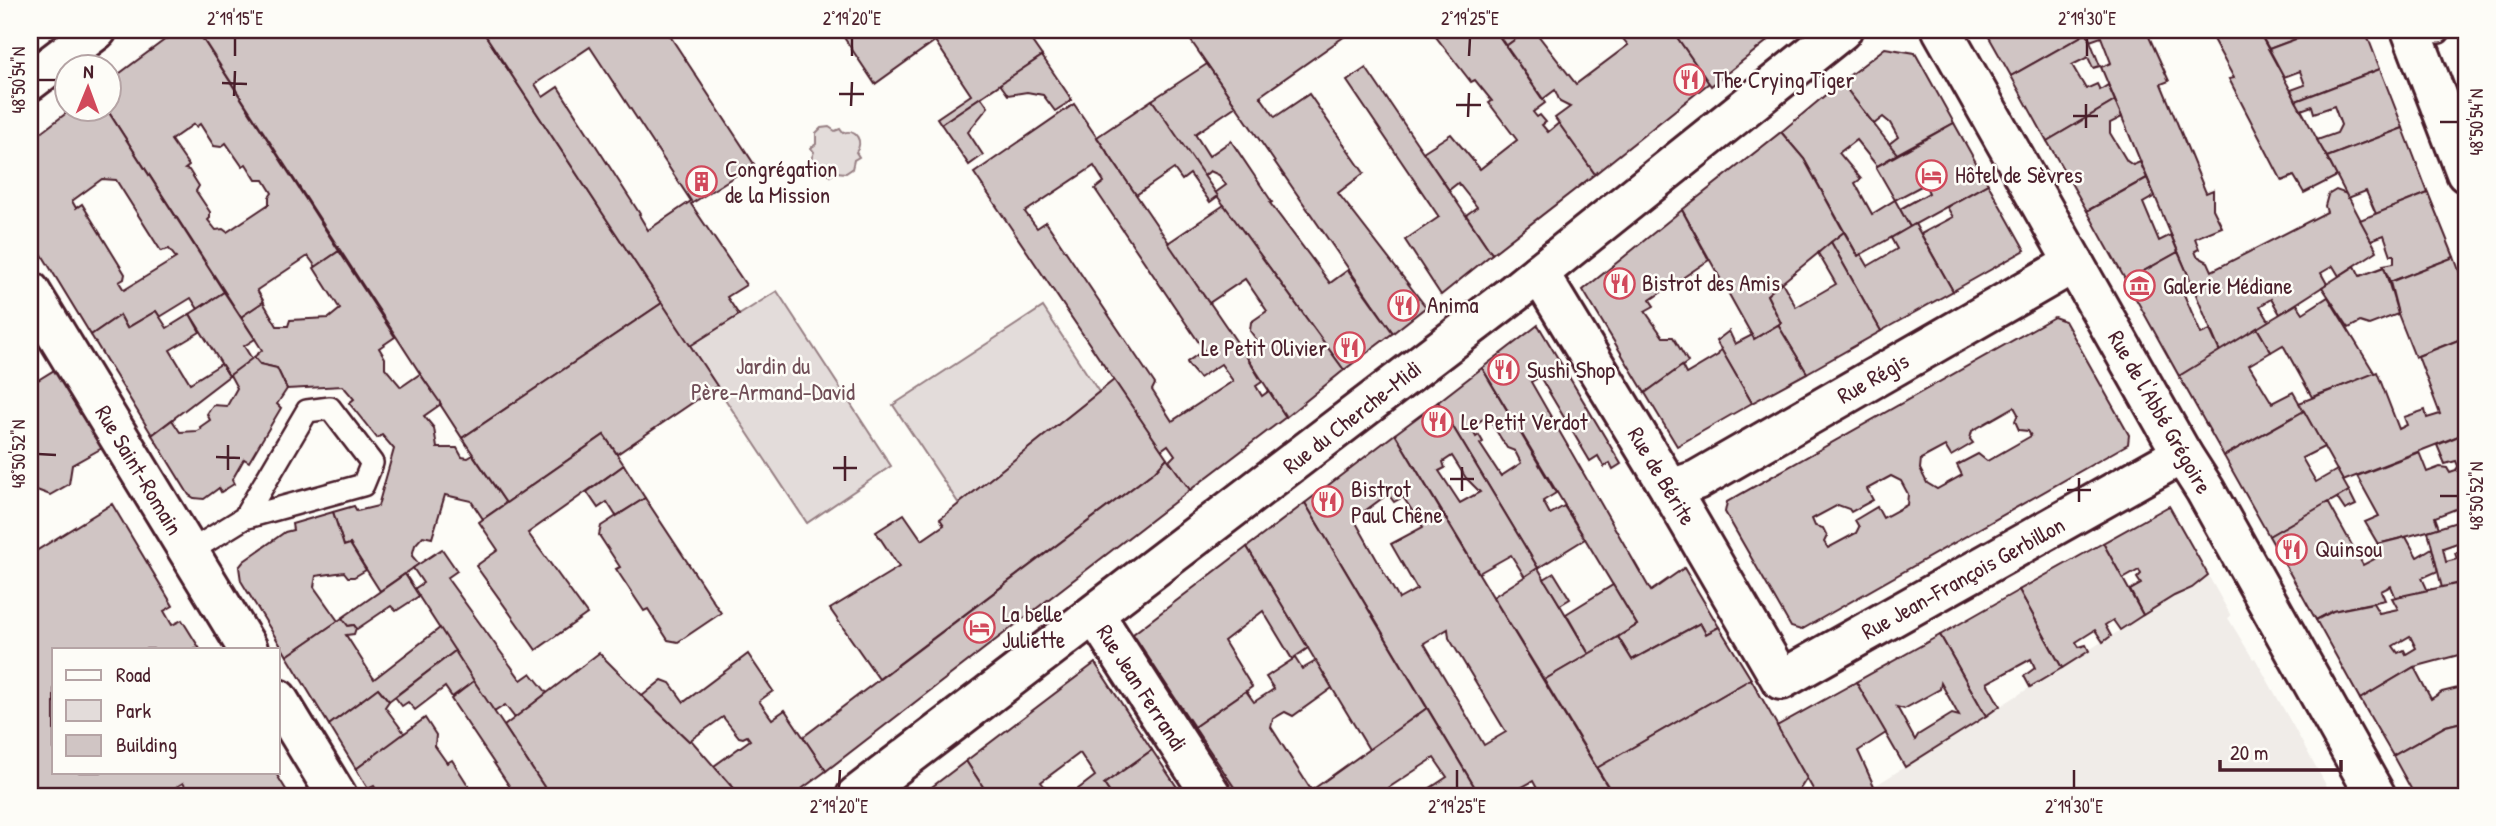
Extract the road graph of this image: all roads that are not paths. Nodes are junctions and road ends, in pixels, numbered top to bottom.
1 (97, 30) edge
2 (1842, 30) edge
3 (1942, 30) edge
4 (2430, 30) edge
5 (30, 81) edge
6 (2466, 173) edge
7 (2074, 263) junction
8 (1539, 273) junction
9 (30, 291) edge
10 (2182, 454) junction
11 (1670, 489) junction
12 (244, 518) junction
13 (189, 552) junction
14 (1095, 615) junction
15 (247, 648) edge
16 (1781, 680) joint
17 (280, 702) edge
18 (337, 796) edge
19 (856, 796) edge
20 (1212, 796) edge
21 (2376, 796) edge

1 - 5 street
2 - 8 street, Rue du Cherche-Midi
3 - 7 street, Rue de l'Abbé Grégoire
4 - 6 street
7 - 10 street, Rue de l'Abbé Grégoire
7 - 11 street, Rue Régis
8 - 11 street, Rue de Bérite
8 - 14 street, Rue du Cherche-Midi
9 - 13 street, Rue Saint-Romain
10 - 16 street, Rue Jean-François Gerbillon
10 - 21 street, Rue de l'Abbé Grégoire
11 - 16 street, Rue de Bérite
12 - 12 lane
12 - 13 lane
13 - 15 street, Rue Saint-Romain
14 - 19 street, Rue du Cherche-Midi
14 - 20 street, Rue Jean Ferrandi
17 - 18 street

